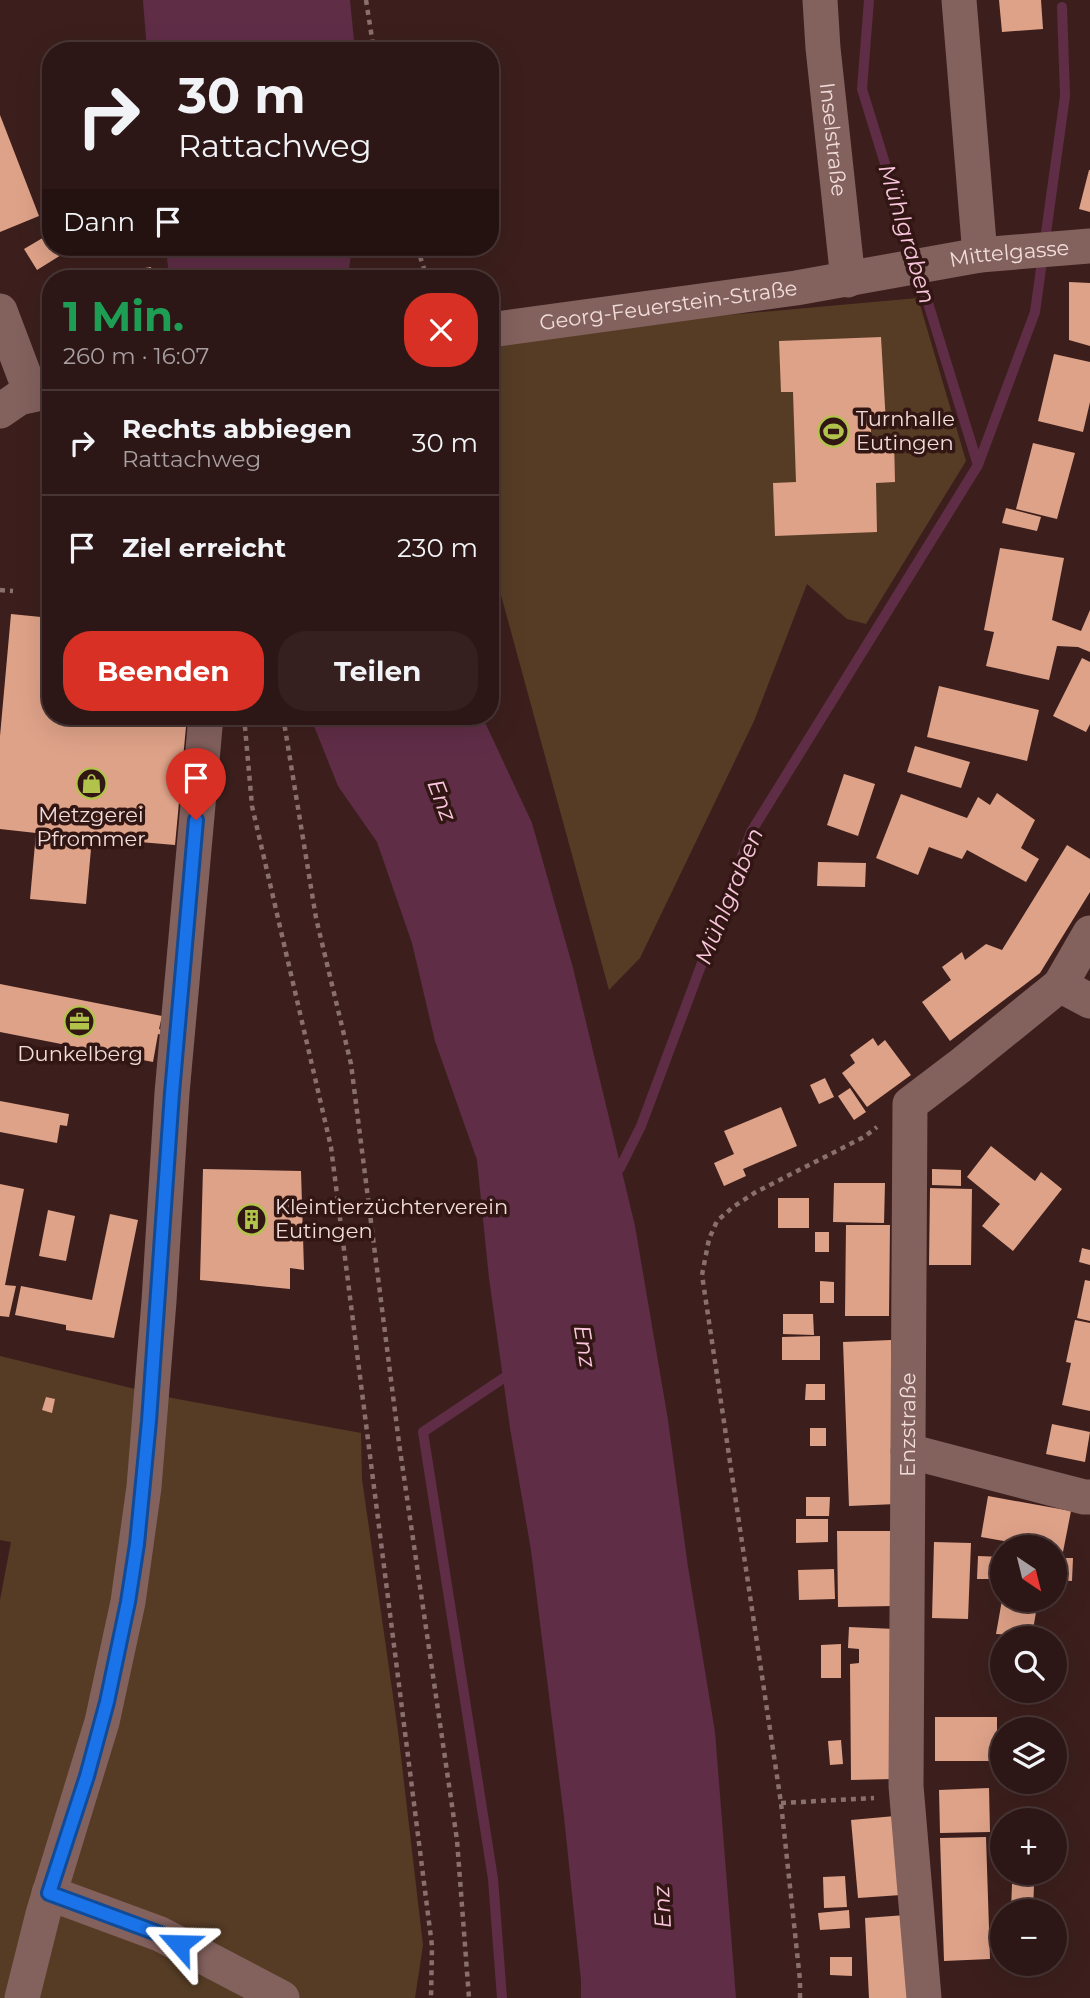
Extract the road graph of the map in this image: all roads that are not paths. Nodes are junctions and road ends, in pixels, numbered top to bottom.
1 (820, 0) edge
2 (959, 0) edge
3 (1079, 246) edge
4 (980, 255) junction
5 (848, 280) junction
6 (0, 311) edge
7 (499, 329) edge
8 (41, 392) edge
9 (0, 411) edge
10 (204, 725) edge
11 (1090, 933) edge
12 (1075, 993) edge
13 (908, 1451) junction
14 (1090, 1497) edge
15 (49, 1893) junction
16 (23, 1998) edge
17 (282, 1998) edge
18 (923, 1998) edge

1 - 5 street, Inselstraße
2 - 4 street
3 - 4 street, Mittelgasse
4 - 5 street, Mittelgasse
5 - 7 street, Georg-Feuerstein-Straße
6 - 8 street
8 - 9 street
10 - 15 street
11 - 12 street
12 - 13 street, Enzstraße
13 - 14 street
13 - 18 street, Enzstraße
15 - 16 street
15 - 17 street

